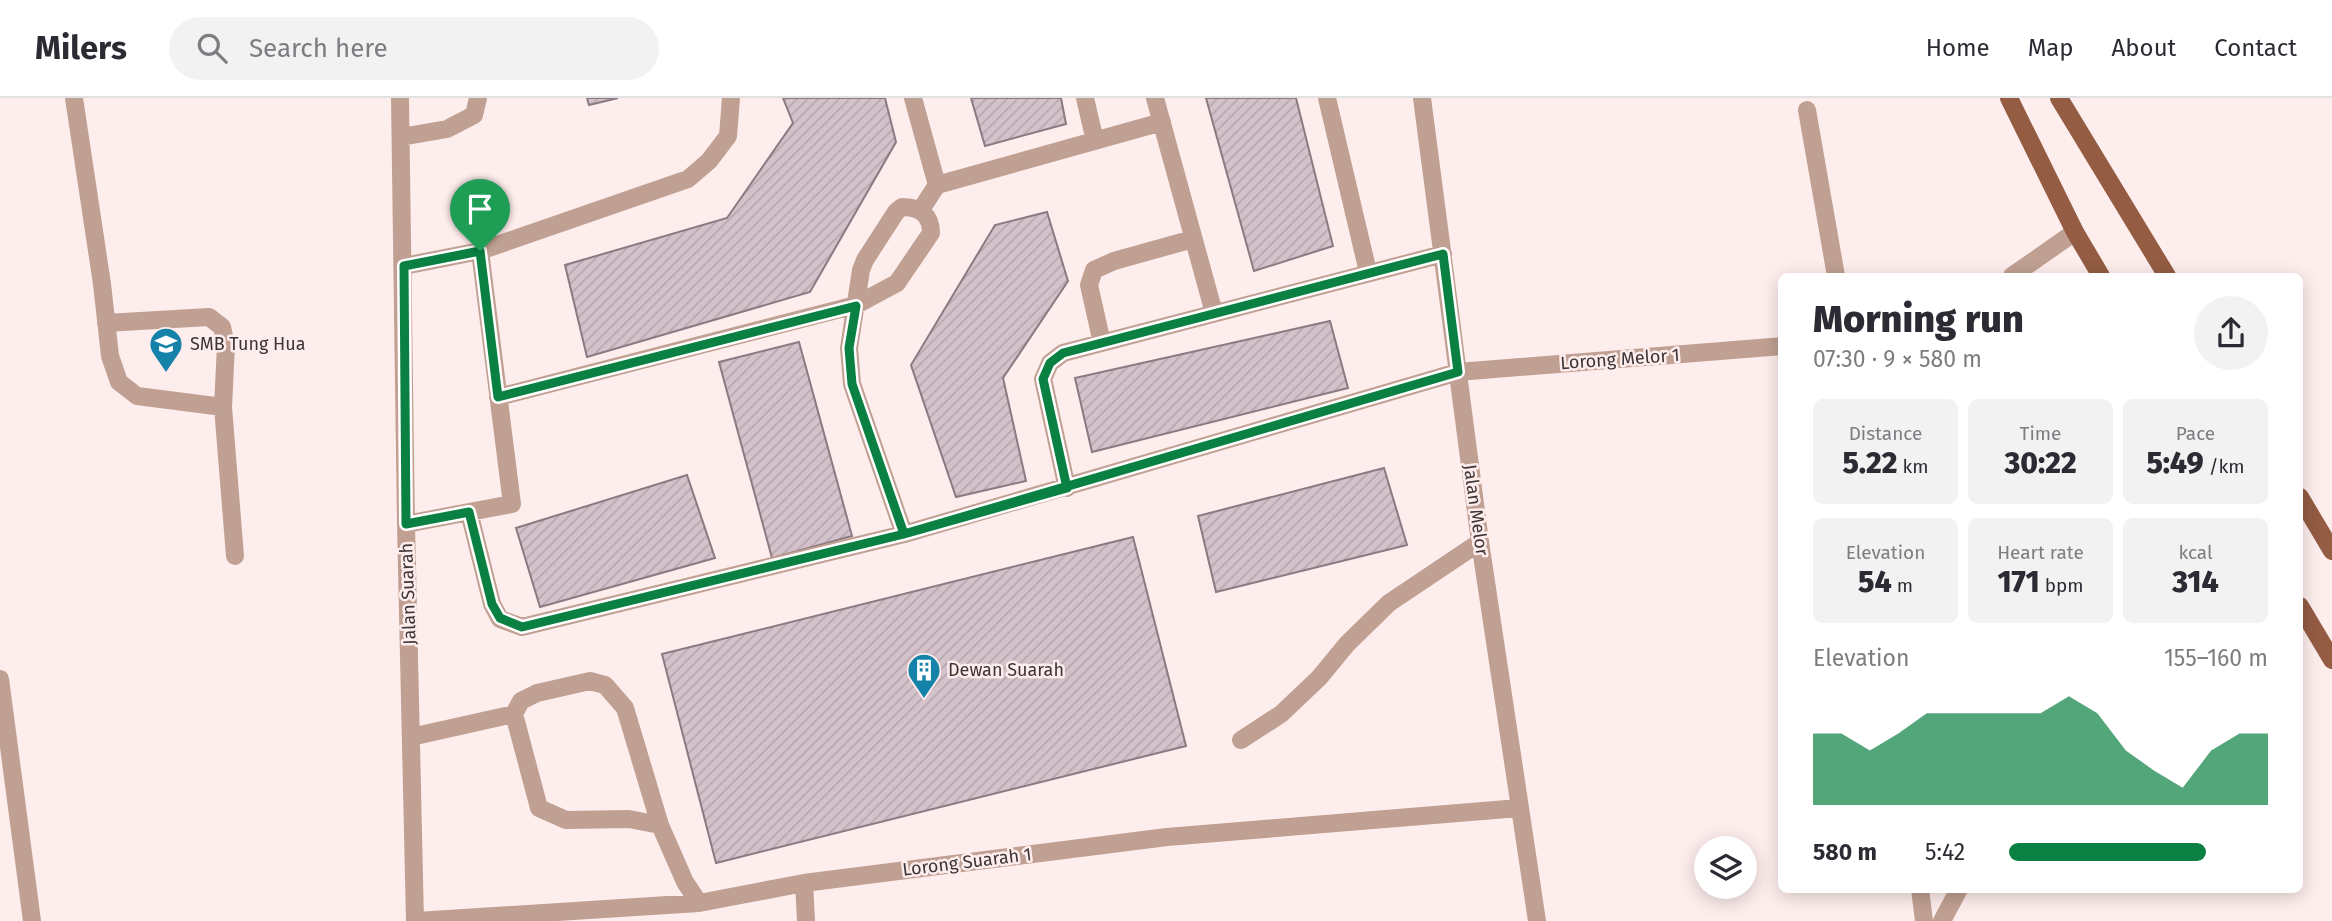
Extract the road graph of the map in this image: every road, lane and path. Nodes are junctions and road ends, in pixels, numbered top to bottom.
1 (74, 98) edge
2 (400, 98) edge
3 (478, 98) edge
4 (731, 98) edge
5 (913, 98) edge
6 (1085, 98) edge
7 (1155, 98) edge
8 (1327, 98) edge
9 (1422, 98) edge
10 (2009, 98) edge
11 (2059, 98) edge
12 (1807, 110) dead end
13 (1161, 122) junction
14 (401, 137) junction
15 (1095, 141) junction
16 (937, 185) junction
17 (920, 211) junction
18 (2075, 232) junction
19 (1194, 239) junction
20 (480, 251) junction
21 (1443, 254) junction
22 (404, 266) junction
23 (1368, 272) junction
24 (1835, 273) edge
25 (2016, 273) edge
26 (2099, 273) edge
27 (2165, 273) edge
28 (856, 306) junction
29 (1214, 313) junction
30 (106, 323) junction
31 (1102, 343) junction
32 (1778, 346) edge
33 (1458, 372) junction
34 (498, 397) junction
35 (222, 407) junction
36 (1067, 488) junction
37 (2303, 502) edge
38 (469, 512) junction
39 (406, 524) junction
40 (904, 534) junction
41 (1480, 542) junction
42 (2332, 551) edge
43 (235, 556) dead end
44 (2303, 611) edge
45 (2332, 660) edge
46 (0, 679) edge
47 (514, 715) junction
48 (411, 737) junction
49 (1241, 740) dead end
50 (1519, 808) junction
51 (660, 825) junction
52 (804, 883) junction
53 (1920, 893) edge
54 (1957, 893) edge
55 (699, 903) junction
56 (32, 921) edge
57 (416, 921) edge
58 (806, 921) edge
59 (1537, 921) edge
60 (1924, 921) edge
61 (1942, 921) edge

1 - 30 street
2 - 14 street, Jalan Suarah
3 - 14 street
4 - 20 street
5 - 16 street
6 - 15 street
7 - 13 street
8 - 23 street
9 - 21 street, Jalan Melor
10 - 18 main road
11 - 27 main road
12 - 24 street
13 - 15 street
13 - 19 street
14 - 22 street, Jalan Suarah
15 - 16 street
16 - 17 street
17 - 28 street
17 - 28 street
18 - 25 street
18 - 26 main road
19 - 29 street
19 - 31 street
20 - 22 street
20 - 34 street
21 - 23 street
21 - 33 street, Jalan Melor
22 - 39 street, Jalan Suarah
23 - 29 street
28 - 34 street
28 - 40 street
29 - 31 street
30 - 35 street
30 - 35 street
31 - 36 street
32 - 33 street, Lorong Melor 1
33 - 36 street, Lorong Melor 1
33 - 41 street, Jalan Melor
34 - 38 street
35 - 43 street
36 - 40 street, Lorong Melor 1
37 - 42 main road
38 - 39 street
38 - 40 street, Lorong Melor 1
39 - 48 street, Jalan Suarah
41 - 49 street
41 - 50 street, Jalan Melor
44 - 45 main road
46 - 56 street
47 - 48 street
47 - 51 street
47 - 51 street
48 - 57 street, Jalan Suarah
50 - 52 street, Lorong Suarah 1
50 - 59 street, Jalan Melor
51 - 55 street
52 - 55 street, Lorong Suarah 1
52 - 58 street
53 - 60 street
54 - 61 street
55 - 57 street, Lorong Suarah 1

